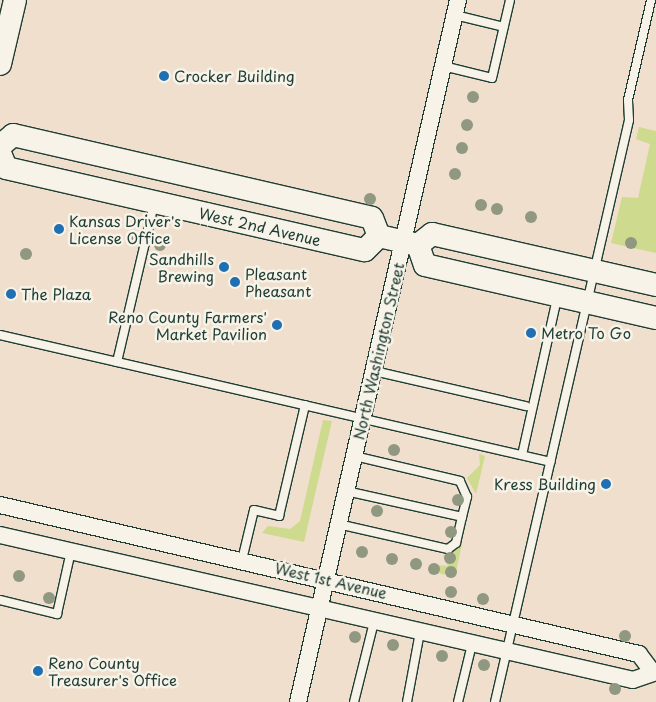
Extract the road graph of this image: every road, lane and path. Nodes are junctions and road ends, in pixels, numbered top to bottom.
1 (15, 0) edge
2 (510, 0) edge
3 (651, 0) edge
4 (457, 7) edge
5 (504, 27) junction
6 (0, 64) edge
7 (444, 66) junction
8 (0, 146) edge
9 (0, 153) edge
10 (155, 202) junction
11 (379, 236) junction
12 (411, 243) junction
13 (593, 271) junction
14 (656, 286) edge
15 (558, 295) junction
16 (586, 302) junction
17 (656, 318) edge
18 (0, 335) edge
19 (117, 362) junction
20 (374, 371) junction
21 (305, 405) junction
22 (526, 406) dead end
23 (362, 419) junction
24 (522, 455) junction
25 (354, 456) junction
26 (551, 462) junction
27 (346, 491) junction
28 (0, 505) edge
29 (462, 517) junction
30 (338, 524) junction
31 (0, 535) edge
32 (71, 551) junction
33 (242, 560) junction
34 (326, 579) junction
35 (0, 600) edge
36 (318, 610) junction
37 (374, 622) junction
38 (513, 622) junction
39 (420, 632) junction
40 (472, 644) junction
41 (507, 652) junction
42 (654, 671) edge
43 (298, 702) edge
44 (354, 702) edge
45 (407, 702) edge
46 (458, 702) edge
47 (495, 702) edge

1 - 6 street
2 - 5 lane
3 - 13 lane
4 - 5 lane
4 - 7 street, North Washington Street
5 - 7 lane
7 - 12 street, North Washington Street
8 - 11 street
9 - 10 street, West 2nd Avenue
10 - 11 street, West 2nd Avenue
10 - 19 lane
11 - 12 street
12 - 13 street
12 - 15 street
12 - 20 street, North Washington Street
13 - 14 street
13 - 16 lane
15 - 16 street
15 - 24 lane
16 - 17 street
16 - 26 lane
18 - 19 lane
19 - 21 lane
20 - 22 lane
20 - 23 street, North Washington Street
21 - 23 lane
21 - 33 lane
23 - 24 lane
23 - 25 street, North Washington Street
24 - 26 lane
25 - 27 street, North Washington Street
25 - 29 lane
26 - 38 lane
27 - 29 lane
27 - 30 street, North Washington Street
28 - 33 street, West 1st Avenue
29 - 30 lane
30 - 34 street, North Washington Street
31 - 32 street, West 1st Avenue
32 - 35 lane
32 - 36 street, West 1st Avenue
33 - 34 street, West 1st Avenue
34 - 36 street, North Washington Street
34 - 38 street, West 1st Avenue
36 - 37 street, West 1st Avenue
36 - 43 street, North Washington Street
37 - 39 street, West 1st Avenue
37 - 44 lane
38 - 41 lane
38 - 42 street, West 1st Avenue
39 - 40 street, West 1st Avenue
39 - 45 lane
40 - 41 street, West 1st Avenue
40 - 46 lane
41 - 42 street, West 1st Avenue
41 - 47 lane

